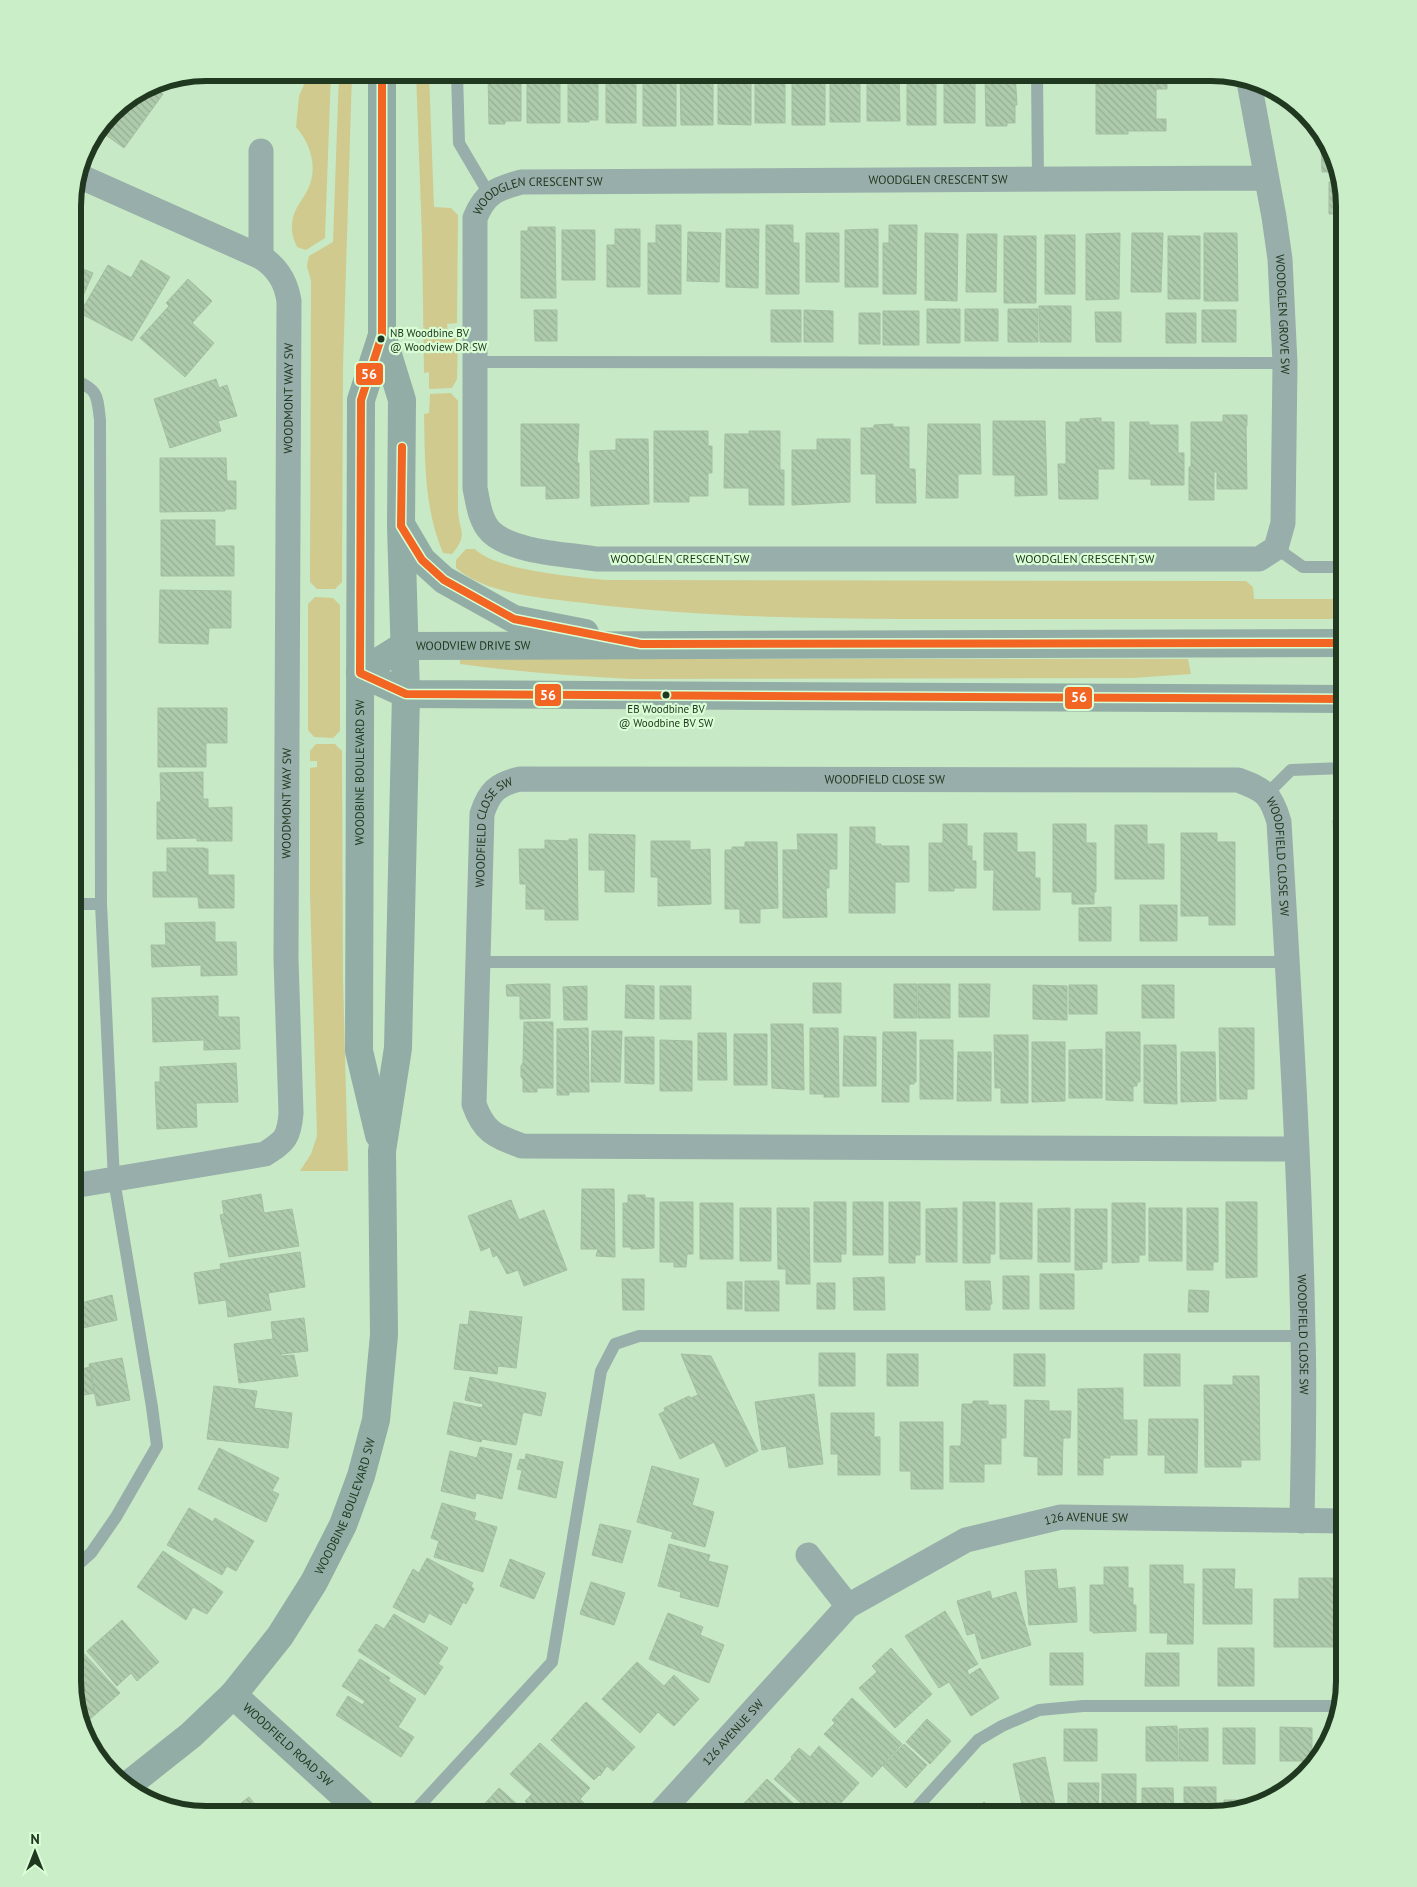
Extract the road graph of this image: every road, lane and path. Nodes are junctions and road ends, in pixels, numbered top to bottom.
1 (382, 82) edge
2 (458, 82) edge
3 (1038, 82) edge
4 (1250, 88) edge
5 (261, 151) dead end
6 (1266, 178) junction
7 (85, 179) edge
8 (1038, 179) junction
9 (489, 194) junction
10 (261, 256) junction
11 (382, 335) junction
12 (474, 362) junction
13 (1285, 363) junction
14 (82, 382) edge
15 (401, 526) junction
16 (1276, 548) junction
17 (1336, 567) edge
18 (1336, 643) edge
19 (641, 644) junction
20 (403, 646) junction
21 (360, 673) junction
22 (406, 694) junction
23 (1336, 699) edge
24 (1336, 768) edge
25 (1266, 795) junction
26 (82, 904) edge
27 (101, 904) junction
28 (479, 962) junction
29 (1288, 962) junction
30 (1296, 1149) junction
31 (382, 1151) junction
32 (114, 1180) junction
33 (81, 1185) edge
34 (1304, 1336) junction
35 (1302, 1521) junction
36 (1336, 1521) edge
37 (808, 1555) dead end
38 (81, 1561) edge
39 (848, 1606) junction
40 (233, 1695) junction
41 (1333, 1706) edge
42 (132, 1781) edge
43 (355, 1806) edge
44 (419, 1806) edge
45 (666, 1806) edge
46 (918, 1806) edge

1 - 11 street, WOODBINE BOULEVARD SW
2 - 9 lane
3 - 8 lane
4 - 6 street, WOODGLEN GROVE SW
5 - 10 street
6 - 8 street, WOODGLEN CRESCENT SW
6 - 13 street, WOODGLEN GROVE SW
7 - 10 street, WOODMONT WAY SW
8 - 9 street, WOODGLEN CRESCENT SW
9 - 12 street, WOODGLEN CRESCENT SW
10 - 32 street, WOODMONT WAY SW
11 - 15 street, WOODBINE BOULEVARD SW
11 - 21 street, WOODBINE BOULEVARD SW
12 - 13 lane
12 - 16 street, WOODGLEN CRESCENT SW
13 - 16 street, WOODGLEN GROVE SW
14 - 27 lane
15 - 19 street
15 - 20 street, WOODBINE BOULEVARD SW
16 - 17 lane
18 - 19 street, WOODVIEW DRIVE SW
19 - 20 street, WOODVIEW DRIVE SW
20 - 21 street, WOODVIEW DRIVE SW
20 - 22 street, WOODBINE BOULEVARD SW
21 - 22 street
21 - 31 street, WOODBINE BOULEVARD SW
22 - 23 street
22 - 31 street, WOODBINE BOULEVARD SW
24 - 25 lane
25 - 28 street, WOODFIELD CLOSE SW
25 - 29 street, WOODFIELD CLOSE SW
26 - 27 lane
27 - 32 lane
28 - 29 lane
28 - 30 street, WOODFIELD CLOSE SW
29 - 30 street, WOODFIELD CLOSE SW
30 - 34 street, WOODFIELD CLOSE SW
31 - 40 street, WOODBINE BOULEVARD SW
32 - 33 street, WOODMONT WAY SW
32 - 38 lane
34 - 35 street, WOODFIELD CLOSE SW
34 - 44 lane
35 - 36 street, 126 AVENUE SW
35 - 39 street, 126 AVENUE SW
37 - 39 street
39 - 45 street, 126 AVENUE SW
40 - 42 street, WOODBINE BOULEVARD SW
40 - 43 street, WOODFIELD ROAD SW
41 - 46 lane

